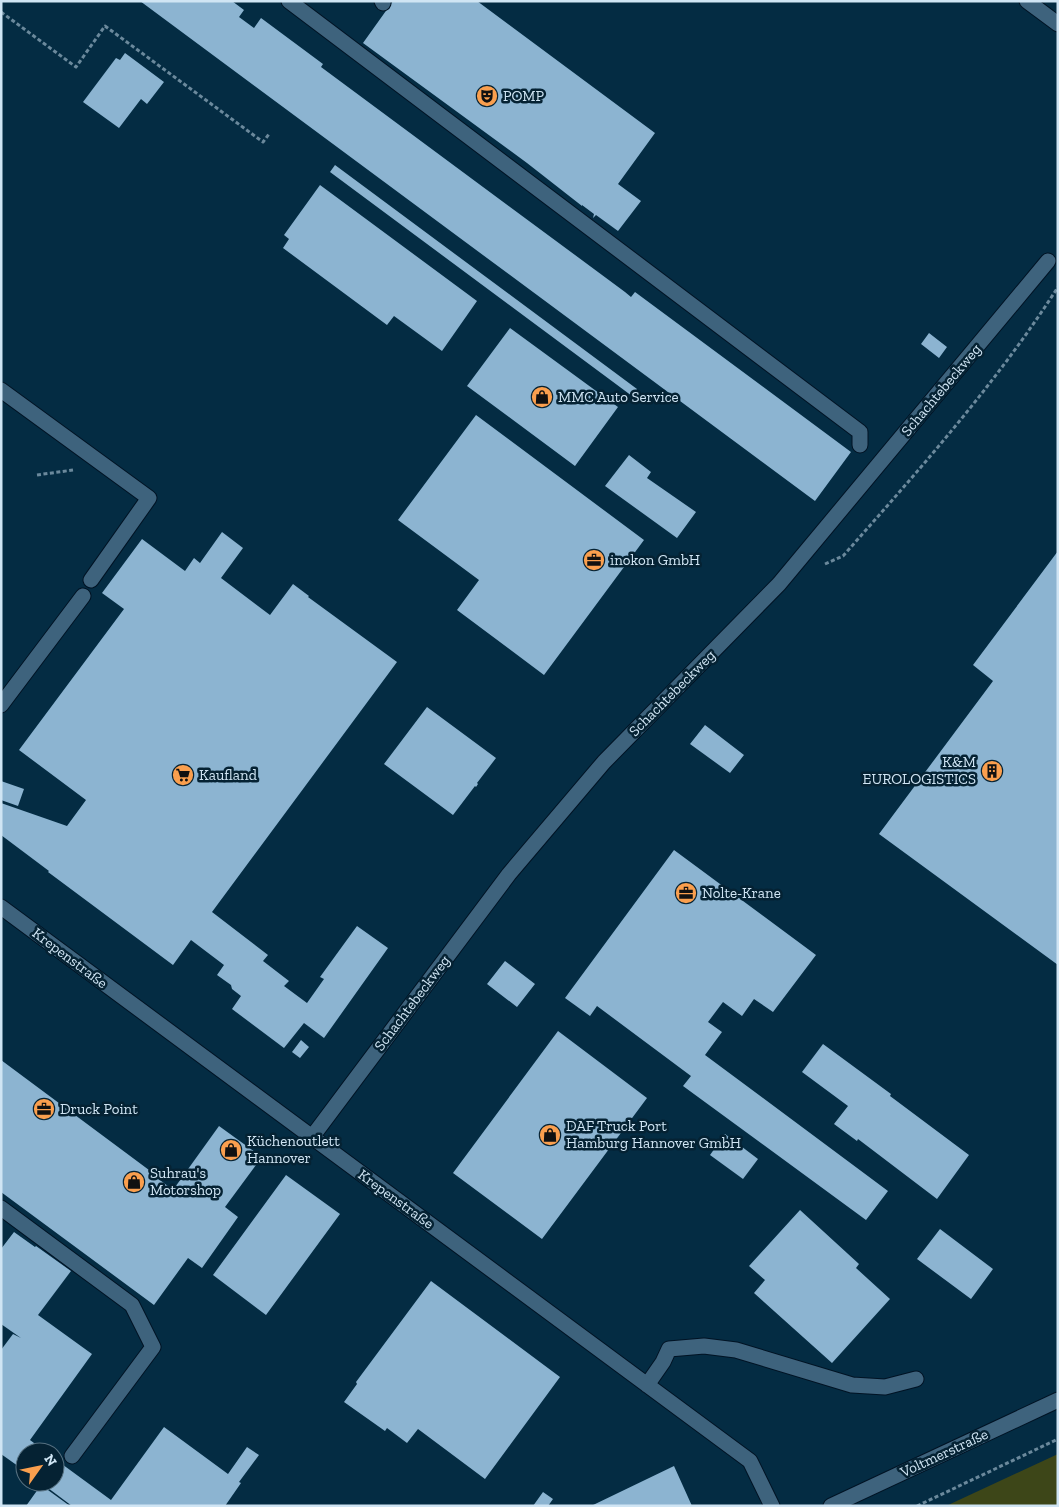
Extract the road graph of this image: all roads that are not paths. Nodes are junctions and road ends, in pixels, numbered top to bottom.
1 (289, 1) edge
2 (1028, 1) edge
3 (1058, 24) edge
4 (1048, 262) dead end
5 (1, 390) edge
6 (860, 444) dead end
7 (1, 705) edge
8 (1, 907) edge
9 (312, 1137) junction
10 (1, 1208) edge
11 (916, 1379) dead end
12 (648, 1386) junction
13 (1058, 1400) edge
14 (72, 1456) dead end
15 (772, 1506) edge
16 (831, 1506) edge

1 - 6 street
2 - 3 street
4 - 9 street, Schachtebeckweg
5 - 7 street
8 - 9 street, Krepenstraße
9 - 12 street, Krepenstraße
10 - 14 street
11 - 12 street
12 - 15 street, Krepenstraße
13 - 16 street, Voltmerstraße

